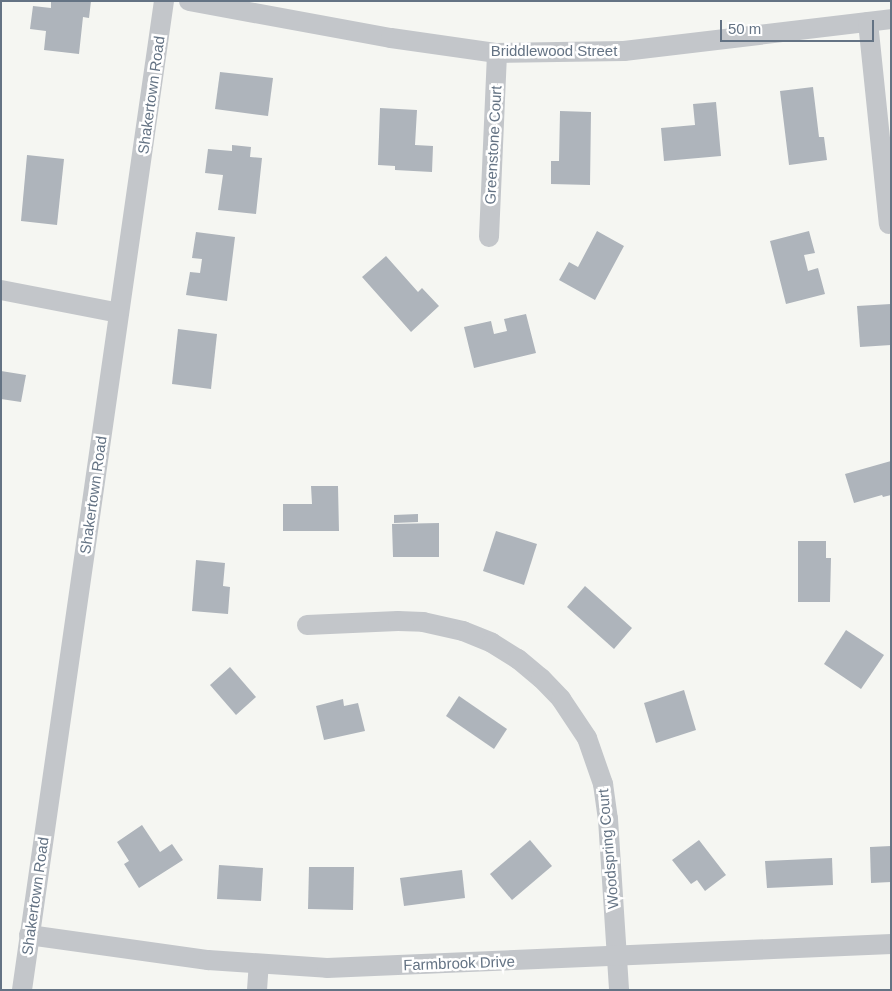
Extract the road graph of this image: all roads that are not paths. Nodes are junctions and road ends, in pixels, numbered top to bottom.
1 (164, 1) edge
2 (189, 1) edge
3 (891, 19) edge
4 (868, 22) junction
5 (497, 53) junction
6 (889, 224) dead end
7 (489, 237) dead end
8 (1, 290) edge
9 (119, 313) junction
10 (307, 625) dead end
11 (30, 935) junction
12 (891, 944) edge
13 (617, 956) junction
14 (259, 964) junction
15 (22, 990) edge
16 (257, 990) edge
17 (619, 990) edge

1 - 9 street, Shakertown Road
2 - 5 street, Briddlewood Street
3 - 4 street, Briddlewood Street
4 - 5 street, Briddlewood Street
4 - 6 street
5 - 7 street, Greenstone Court
8 - 9 street
9 - 11 street, Shakertown Road
10 - 13 street, Woodspring Court
11 - 14 street, Farmbrook Drive
11 - 15 street, Shakertown Road
12 - 13 street, Farmbrook Drive
13 - 14 street, Farmbrook Drive
13 - 17 street, Woodspring Court
14 - 16 street

